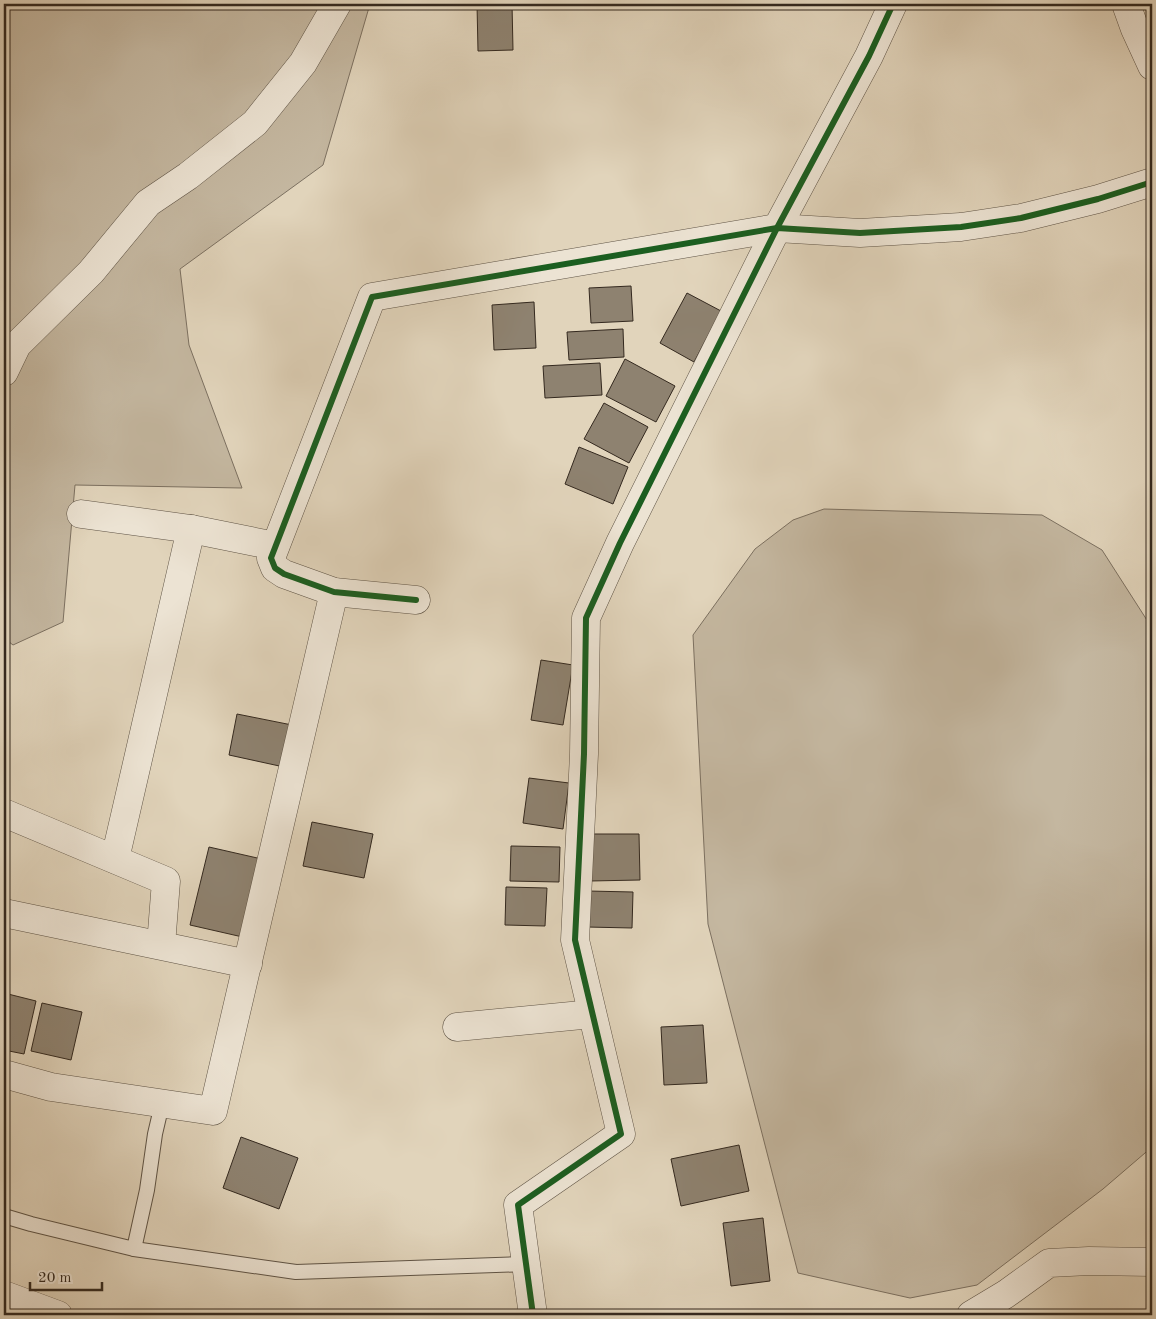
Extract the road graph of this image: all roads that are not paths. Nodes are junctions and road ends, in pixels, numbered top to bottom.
1 (337, 4) edge
2 (893, 4) edge
3 (1126, 4) edge
4 (1152, 66) edge
5 (1152, 182) edge
6 (777, 228) junction
7 (4, 372) edge
8 (81, 514) dead end
9 (191, 529) junction
10 (275, 546) junction
11 (334, 592) junction
12 (416, 600) dead end
13 (4, 813) edge
14 (115, 859) junction
15 (4, 912) edge
16 (161, 945) junction
17 (248, 964) junction
18 (592, 1014) junction
19 (457, 1027) dead end
20 (4, 1074) edge
21 (162, 1104) junction
22 (4, 1216) edge
23 (134, 1249) junction
24 (1152, 1262) edge
25 (526, 1264) junction
26 (4, 1294) edge
27 (58, 1315) edge
28 (533, 1315) edge
29 (971, 1315) edge

1 - 7 street
2 - 6 street
3 - 4 street
5 - 6 street
6 - 10 street
6 - 18 street
8 - 9 street
9 - 10 street
9 - 14 street
10 - 11 street
11 - 12 street
11 - 17 street
13 - 14 street
14 - 16 street
15 - 16 street
16 - 17 street
17 - 21 street
18 - 19 street
18 - 25 street
20 - 21 street
21 - 23 lane
22 - 23 lane
23 - 25 lane
24 - 29 street
25 - 28 street
26 - 27 street

